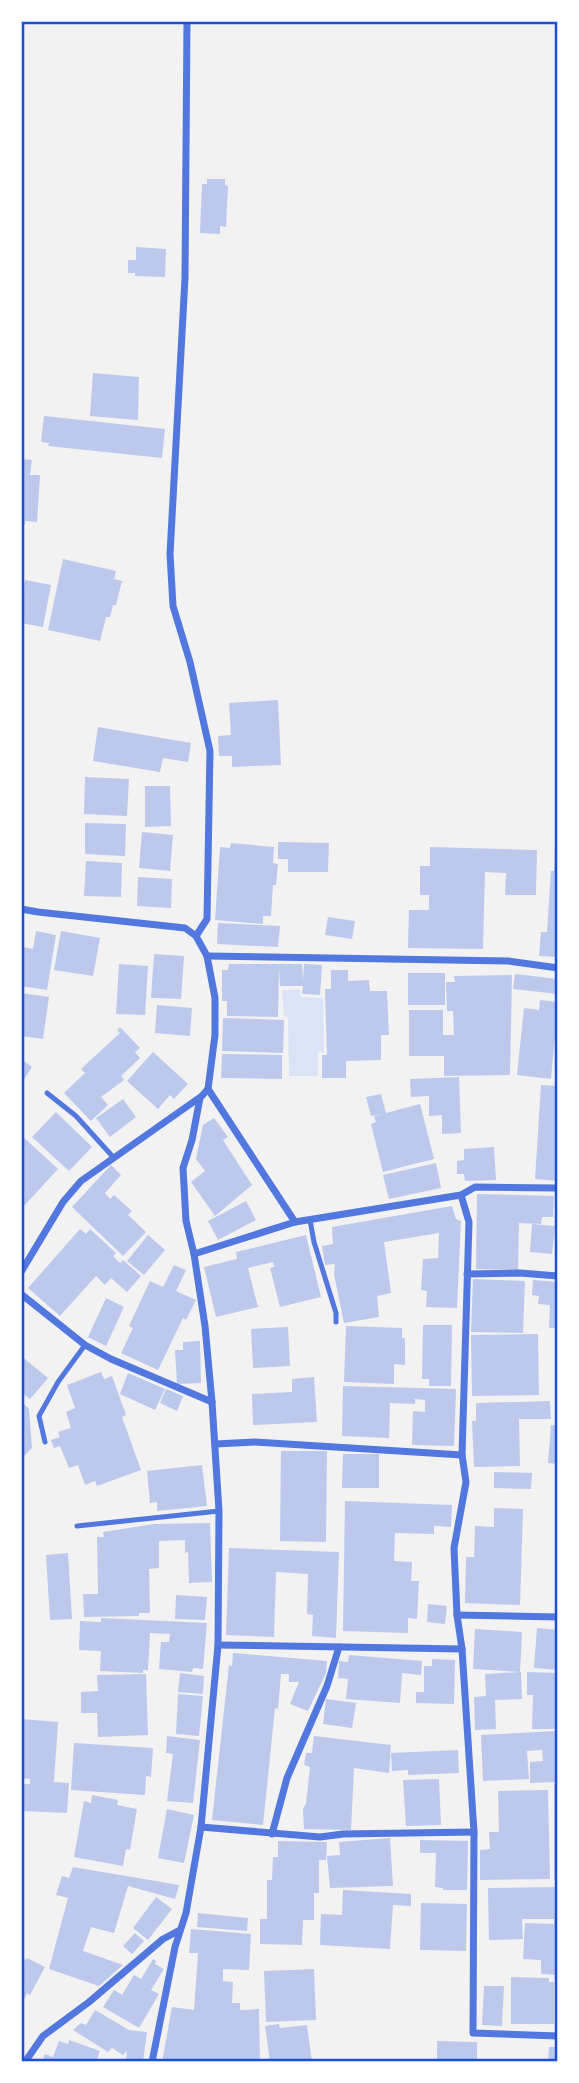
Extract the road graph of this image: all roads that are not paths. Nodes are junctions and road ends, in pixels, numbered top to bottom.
1 (187, 21) edge
2 (21, 909) edge
3 (196, 936) junction
4 (207, 956) junction
5 (558, 968) edge
6 (208, 1089) junction
7 (47, 1093) dead end
8 (200, 1098) junction
9 (114, 1158) junction
10 (558, 1188) edge
11 (461, 1195) junction
12 (310, 1220) junction
13 (295, 1222) junction
14 (194, 1254) junction
15 (21, 1272) edge
16 (467, 1274) junction
17 (558, 1276) edge
18 (21, 1294) edge
19 (337, 1322) dead end
20 (85, 1345) junction
21 (212, 1402) junction
22 (44, 1442) dead end
23 (215, 1444) junction
24 (462, 1455) junction
25 (219, 1511) junction
26 (77, 1526) dead end
27 (457, 1615) junction
28 (558, 1617) edge
29 (218, 1645) junction
30 (339, 1647) junction
31 (462, 1649) junction
32 (201, 1827) junction
33 (474, 1832) junction
34 (272, 1834) junction
35 (180, 1930) junction
36 (558, 2036) edge
37 (25, 2062) edge
38 (152, 2062) edge

1 - 3 street
2 - 3 street
3 - 4 street
4 - 5 street
4 - 6 street
6 - 8 street
6 - 13 street
7 - 9 lane
8 - 9 street
8 - 14 street
9 - 15 street
10 - 11 street
11 - 12 street
11 - 16 street
12 - 13 street
12 - 19 lane
13 - 14 street
14 - 21 street
16 - 17 street
16 - 24 street
18 - 20 street
20 - 21 street
20 - 22 lane
21 - 23 street
23 - 24 street
23 - 25 street
24 - 27 street
25 - 26 lane
25 - 29 street
27 - 28 street
27 - 31 street
29 - 30 street
29 - 32 street
30 - 31 street
30 - 34 street
31 - 33 street
32 - 34 street
32 - 35 street
33 - 34 street
33 - 36 street
35 - 37 street
35 - 38 street

